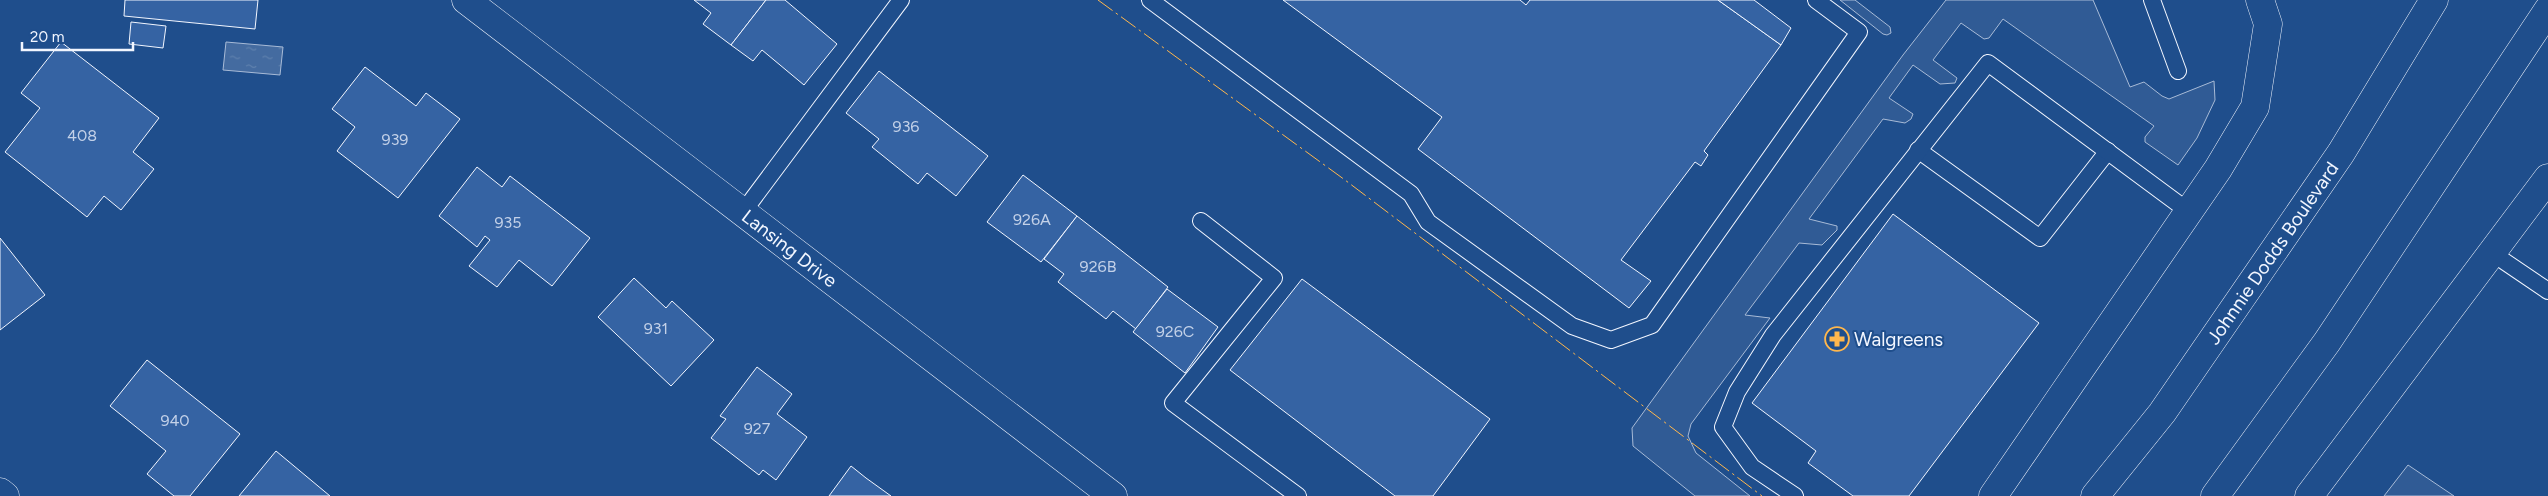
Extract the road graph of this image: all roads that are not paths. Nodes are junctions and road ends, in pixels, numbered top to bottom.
1 (466, 0) edge
2 (901, 0) edge
3 (1150, 0) edge
4 (1816, 0) edge
5 (2152, 0) edge
6 (2260, 0) edge
7 (2434, 0) edge
8 (2548, 10) edge
9 (2178, 71) dead end
10 (1918, 150) junction
11 (2108, 151) junction
12 (2548, 178) edge
13 (2188, 211) junction
14 (743, 212) junction
15 (1201, 221) dead end
16 (2492, 253) junction
17 (2548, 291) edge
18 (0, 492) edge
19 (5, 496) edge
20 (1113, 496) edge
21 (1298, 496) edge
22 (1794, 496) edge
23 (1993, 496) edge
24 (2096, 496) edge
25 (2215, 496) edge
26 (2308, 496) edge

1 - 14 main road, Lansing Drive
2 - 14 lane
3 - 4 lane
5 - 9 lane
6 - 13 main road
7 - 24 main road, Johnnie Dodds Boulevard
8 - 25 main road
10 - 11 lane
10 - 11 lane
10 - 22 lane
11 - 13 lane
12 - 16 main road
13 - 23 main road
14 - 20 main road, Lansing Drive
15 - 21 lane
16 - 17 lane
16 - 26 main road
18 - 19 main road

